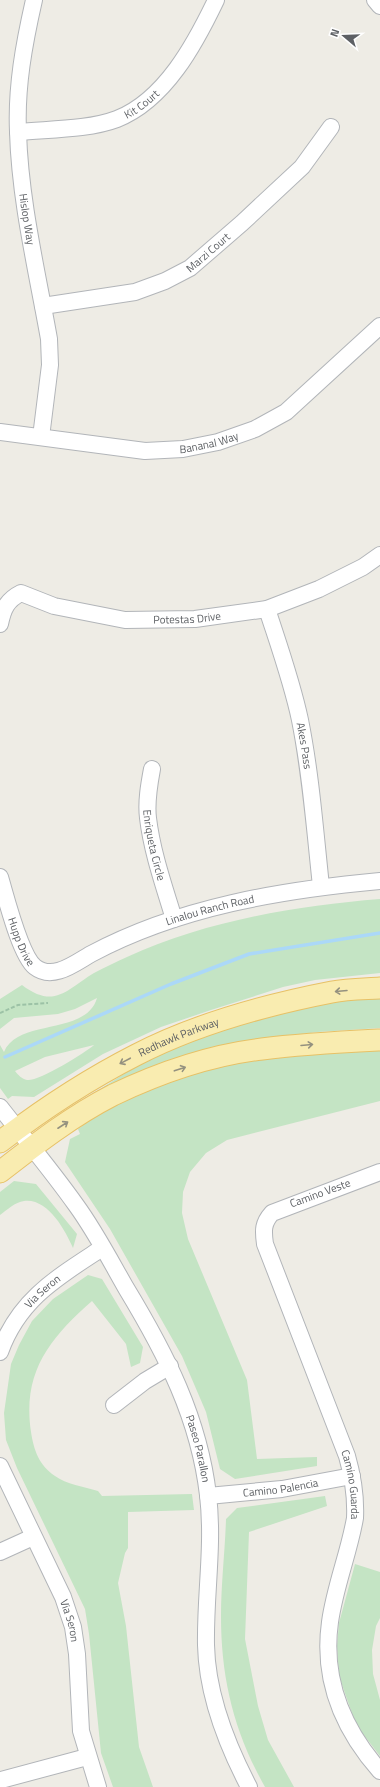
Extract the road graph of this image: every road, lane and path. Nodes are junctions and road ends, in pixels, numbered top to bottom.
1 (34, 0) edge
2 (216, 0) edge
3 (375, 0) edge
4 (380, 6) edge
5 (331, 128) dead end
6 (18, 132) junction
7 (43, 306) junction
8 (380, 326) edge
9 (0, 432) edge
10 (41, 438) junction
11 (380, 555) edge
12 (267, 609) junction
13 (0, 622) edge
14 (152, 769) dead end
15 (0, 877) edge
16 (380, 881) edge
17 (321, 886) junction
18 (174, 919) junction
19 (49, 972) joint
20 (380, 988) edge
21 (48, 1002) dead end
22 (0, 1013) edge
23 (380, 1040) edge
24 (0, 1107) edge
25 (17, 1129) junction
26 (0, 1142) edge
27 (32, 1148) junction
28 (0, 1172) edge
29 (380, 1172) edge
30 (265, 1221) joint
31 (102, 1248) junction
32 (0, 1352) edge
33 (170, 1366) junction
34 (114, 1404) dead end
35 (0, 1466) edge
36 (352, 1476) junction
37 (208, 1496) junction
38 (33, 1537) junction
39 (0, 1552) edge
40 (87, 1757) junction
41 (380, 1771) edge
42 (0, 1780) edge
43 (98, 1787) edge
44 (249, 1787) edge

1 - 6 street, Hislop Way
2 - 6 street, Kit Court
3 - 4 street
5 - 7 street, Marzi Court
6 - 7 street, Hislop Way
7 - 10 street, Hislop Way
8 - 10 street, Bananal Way
9 - 10 street, Bananal Way
11 - 12 street, Potestas Drive
12 - 13 street, Potestas Drive
12 - 17 street, Akes Pass
14 - 18 street, Enriqueta Circle
15 - 19 street, Hupp Drive
16 - 17 street, Linalou Ranch Road
17 - 18 street, Linalou Ranch Road
18 - 19 street, Linalou Ranch Road
20 -> 25 main road, Redhawk Parkway
21 - 22 path
27 -> 23 main road
24 - 25 street, Paseo Parallon
25 - 26 main road, Redhawk Parkway
25 - 27 street, Paseo Parallon
27 - 28 main road
27 - 31 street, Paseo Parallon
29 - 30 street, Camino Veste
30 - 36 street, Camino Guarda
31 - 32 street, Via Seron
31 - 33 street, Paseo Parallon
33 - 34 street
33 - 37 street, Paseo Parallon
35 - 38 street, Via Seron
36 - 37 street, Camino Palencia
36 - 41 street, Camino Guarda
37 - 44 street, Paseo Parallon
38 - 39 street
38 - 40 street, Via Seron
40 - 42 street
40 - 43 street, Via Seron

